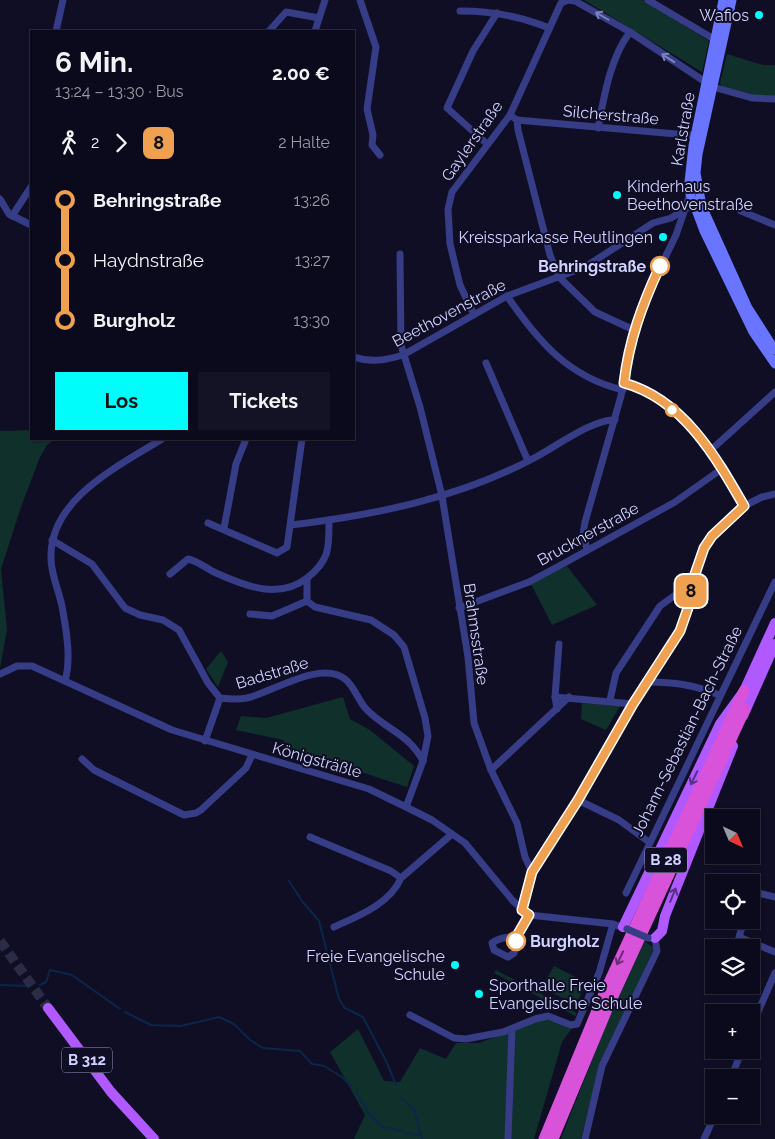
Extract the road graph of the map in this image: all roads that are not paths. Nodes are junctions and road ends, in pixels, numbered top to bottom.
1 (63, 0) edge
2 (325, 0) edge
3 (360, 0) edge
4 (648, 0) edge
5 (723, 0) edge
6 (732, 0) edge
7 (575, 1) edge
8 (460, 11) dead end
9 (497, 14) junction
10 (319, 18) junction
11 (549, 28) junction
12 (56, 30) edge
13 (269, 30) edge
14 (315, 30) edge
15 (630, 32) junction
16 (719, 42) junction
17 (710, 85) junction
18 (775, 99) edge
19 (510, 115) junction
20 (517, 120) junction
21 (598, 128) junction
22 (698, 136) junction
23 (486, 144) junction
24 (380, 155) dead end
25 (30, 189) edge
26 (0, 199) edge
27 (692, 209) junction
28 (741, 211) dead end
29 (12, 216) junction
30 (30, 225) edge
31 (775, 225) edge
32 (400, 254) dead end
33 (559, 277) junction
34 (507, 296) junction
35 (474, 315) junction
36 (634, 330) junction
37 (771, 347) edge
38 (403, 355) junction
39 (355, 357) edge
40 (486, 363) dead end
41 (775, 364) edge
42 (623, 386) junction
43 (775, 392) edge
44 (615, 420) junction
45 (160, 440) edge
46 (246, 440) edge
47 (302, 440) edge
48 (711, 450) junction
49 (528, 461) junction
50 (723, 468) junction
51 (775, 494) edge
52 (442, 496) junction
53 (744, 506) junction
54 (329, 520) junction
55 (208, 523) dead end
56 (291, 525) junction
57 (224, 528) junction
58 (52, 540) junction
59 (587, 549) junction
60 (170, 574) dead end
61 (307, 579) junction
62 (775, 582) edge
63 (691, 593) junction
64 (307, 601) junction
65 (459, 608) junction
66 (250, 614) dead end
67 (775, 623) edge
68 (559, 644) dead end
69 (775, 644) edge
70 (0, 674) edge
71 (65, 681) junction
72 (648, 682) junction
73 (744, 691) junction
74 (719, 695) junction
75 (556, 697) junction
76 (569, 697) junction
77 (220, 698) junction
78 (610, 700) junction
79 (633, 704) junction
80 (745, 709) junction
81 (557, 710) junction
82 (205, 741) junction
83 (252, 755) junction
84 (82, 759) dead end
85 (423, 761) junction
86 (490, 770) junction
87 (578, 800) junction
88 (406, 806) junction
89 (452, 834) junction
90 (310, 837) dead end
91 (649, 842) junction
92 (532, 872) junction
93 (401, 878) junction
94 (626, 893) dead end
95 (760, 893) edge
96 (775, 897) edge
97 (522, 910) junction
98 (529, 915) junction
99 (621, 926) junction
100 (334, 927) dead end
101 (741, 929) edge
102 (518, 934) dead end
103 (651, 938) junction
104 (775, 952) edge
105 (775, 974) edge
106 (48, 1008) tunnel mouth
107 (760, 1008) edge
108 (410, 1015) dead end
109 (512, 1029) junction
110 (711, 1124) edge
111 (154, 1139) edge
112 (508, 1139) edge
113 (544, 1139) edge
114 (553, 1139) edge
115 (585, 1139) edge
116 (704, 1139) edge

1 - 12 street
2 - 10 street
3 - 24 street
4 - 16 street
5 - 16 main road, Karlstraße
6 - 16 main road, Karlstraße
7 - 11 street, Gaylerstraße
15 -> 7 street
8 - 9 street
9 - 11 street
9 - 23 street
10 - 13 street
10 - 14 street
11 - 19 street, Gaylerstraße
17 -> 15 street
15 - 21 street
16 - 17 main road, Karlstraße
17 - 18 street
17 - 22 main road, Karlstraße
19 - 20 street
19 - 23 street, Gaylerstraße
20 - 21 street, Silcherstraße
20 - 33 street
21 - 22 street, Silcherstraße
22 - 27 main road, Karlstraße
22 - 27 main road, Karlstraße
23 - 35 street, Gaylerstraße
25 - 29 street
26 - 29 street
27 - 33 street, Beethovenstraße
27 - 36 street
27 - 37 main road, Karlstraße
28 - 31 street
29 - 30 street
32 - 38 street, Brahmsstraße
33 - 34 street, Beethovenstraße
33 - 36 street
34 - 35 street, Beethovenstraße
34 - 42 street
35 - 38 street, Beethovenstraße
36 - 42 street
37 - 41 main road, Karlstraße
38 - 39 street, Beethovenstraße
38 - 52 street, Brahmsstraße
40 - 49 street
42 - 44 street
42 - 48 street
43 - 48 street
44 - 49 street
44 - 59 street
45 - 58 street
46 - 57 street
47 - 56 street
48 - 50 street
49 - 52 street
50 - 53 street
50 - 59 street, Brucknerstraße
51 - 53 street
52 - 54 street
52 - 65 street, Brahmsstraße
53 - 63 street
54 - 56 street
54 - 61 street
55 - 57 street
56 - 57 street
58 - 71 street
58 - 77 street, Badstraße
59 - 65 street, Brucknerstraße
60 - 61 street
61 - 64 street
62 - 74 street, Johann-Sebastian-Bach-Straße
63 - 72 street
63 - 78 street
64 - 66 street
64 - 85 street
65 - 86 street, Brahmsstraße
67 - 73 main road, B 28
68 - 75 street
69 - 80 main road, B 28
70 - 71 street, Königsträßle
71 - 82 street, Königsträßle
72 - 74 street
72 - 79 street
73 -> 99 main road
73 -> 113 highway, B 28
74 - 91 street, Johann-Sebastian-Bach-Straße
75 - 76 street
75 - 81 street
76 - 78 street
76 - 81 street
77 - 82 street, Badstraße
77 - 85 street, Badstraße
78 - 79 street
79 - 87 street
103 -> 80 main road
80 - 114 highway, B 28
81 - 86 street
82 - 83 street, Königsträßle
83 - 84 street
83 - 88 street, Königsträßle
85 - 88 street
86 - 92 street, Brahmsstraße
87 - 91 street
87 - 92 street
88 - 89 street, Königsträßle
89 - 93 street
89 - 97 street, Königsträßle
90 - 93 street
91 - 94 street, Johann-Sebastian-Bach-Straße
92 - 97 street
93 - 100 street
95 - 96 street
97 - 98 street, Königsträßle
98 - 99 street, Königsträßle
98 - 102 street
99 - 103 street, Königsträßle, bridge
99 - 109 street
101 - 104 street
103 - 115 street
105 - 107 street
106 - 111 main road, B 312
108 - 109 street
109 - 112 street
110 - 116 street

